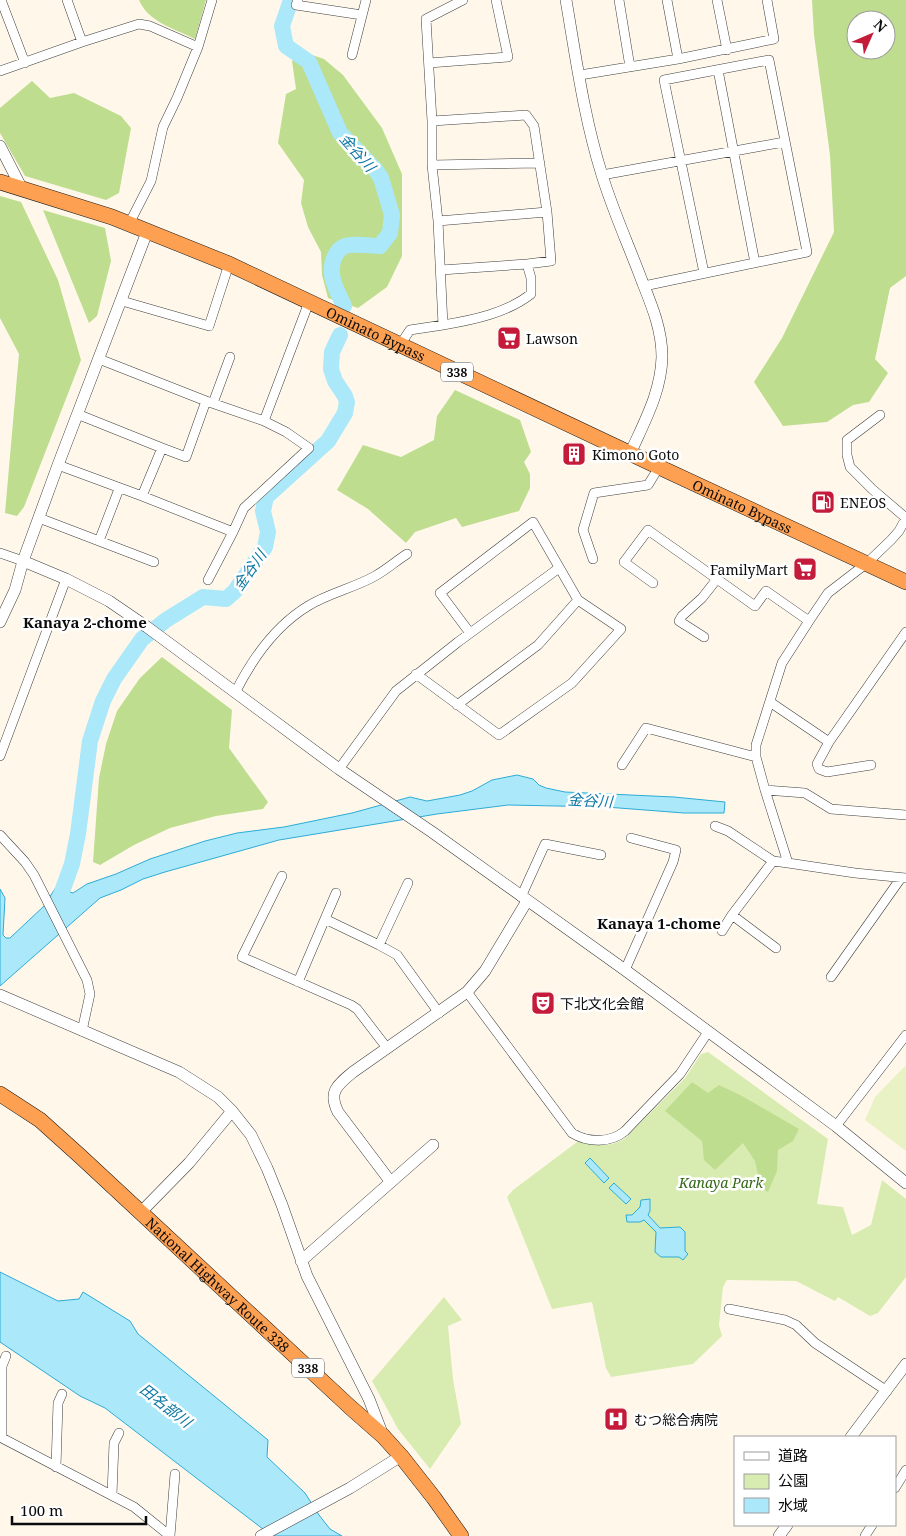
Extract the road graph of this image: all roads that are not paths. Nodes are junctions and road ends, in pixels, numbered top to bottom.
1 (2, 0) edge
2 (67, 0) edge
3 (212, 0) edge
4 (298, 0) edge
5 (366, 0) edge
6 (463, 0) edge
7 (496, 0) edge
8 (566, 0) edge
9 (619, 0) edge
10 (667, 0) edge
11 (717, 0) edge
12 (767, 0) edge
13 (362, 15) junction
14 (82, 42) junction
15 (198, 47) junction
16 (727, 50) junction
17 (352, 55) dead end
18 (678, 59) junction
19 (25, 63) junction
20 (429, 63) junction
21 (630, 67) junction
22 (718, 70) junction
23 (0, 71) edge
24 (580, 75) junction
25 (432, 121) junction
26 (784, 142) junction
27 (0, 146) edge
28 (733, 152) junction
29 (681, 161) junction
30 (540, 163) junction
31 (432, 165) junction
32 (602, 175) junction
33 (0, 182) edge
34 (22, 189) junction
35 (547, 212) junction
36 (438, 221) junction
37 (129, 224) junction
38 (147, 232) junction
39 (755, 263) junction
40 (229, 264) junction
41 (527, 264) junction
42 (441, 270) junction
43 (704, 273) junction
44 (644, 286) junction
45 (122, 301) junction
46 (309, 302) junction
47 (443, 325) junction
48 (400, 345) junction
49 (230, 357) dead end
50 (99, 359) junction
51 (210, 402) junction
52 (78, 414) junction
53 (880, 415) dead end
54 (264, 421) junction
55 (162, 448) junction
56 (630, 454) junction
57 (58, 465) junction
58 (659, 468) junction
59 (119, 488) junction
60 (142, 496) junction
61 (39, 518) junction
62 (233, 532) junction
63 (100, 541) junction
64 (0, 553) edge
65 (407, 554) dead end
66 (593, 559) dead end
67 (23, 561) junction
68 (154, 562) dead end
69 (867, 563) junction
70 (559, 568) junction
71 (66, 579) junction
72 (717, 579) junction
73 (208, 580) dead end
74 (653, 582) dead end
75 (906, 582) edge
76 (578, 600) junction
77 (809, 621) junction
78 (0, 622) edge
79 (906, 632) edge
80 (470, 633) junction
81 (704, 636) dead end
82 (416, 674) junction
83 (235, 693) junction
84 (770, 702) junction
85 (457, 705) junction
86 (828, 742) junction
87 (0, 756) edge
88 (756, 757) junction
89 (622, 765) dead end
90 (871, 765) dead end
91 (339, 769) junction
92 (764, 790) junction
93 (906, 816) edge
94 (715, 826) dead end
95 (0, 835) edge
96 (631, 838) dead end
97 (600, 855) dead end
98 (773, 862) junction
99 (788, 863) junction
100 (282, 876) dead end
101 (904, 878) edge
102 (408, 883) dead end
103 (336, 893) dead end
104 (524, 899) junction
105 (732, 915) junction
106 (325, 919) junction
107 (722, 931) dead end
108 (379, 945) junction
109 (776, 948) dead end
110 (625, 970) junction
111 (831, 978) dead end
112 (298, 982) junction
113 (467, 992) junction
114 (2, 996) edge
115 (438, 1013) junction
116 (82, 1031) junction
117 (708, 1032) junction
118 (906, 1035) edge
119 (387, 1048) junction
120 (0, 1094) edge
121 (232, 1111) junction
122 (836, 1126) junction
123 (433, 1144) dead end
124 (390, 1181) junction
125 (906, 1183) edge
126 (140, 1213) junction
127 (301, 1261) junction
128 (729, 1309) dead end
129 (6, 1356) dead end
130 (906, 1364) edge
131 (887, 1390) junction
132 (62, 1394) dead end
133 (119, 1433) dead end
134 (383, 1436) junction
135 (853, 1436) edge
136 (1, 1438) edge
137 (401, 1456) junction
138 (56, 1467) junction
139 (906, 1470) edge
140 (175, 1474) dead end
141 (896, 1486) edge
142 (112, 1495) junction
143 (170, 1536) edge
144 (261, 1536) edge
145 (461, 1536) edge

1 - 19 street
2 - 14 street
3 - 15 street
4 - 13 street
5 - 13 street
6 - 20 street
7 - 20 street
8 - 24 street
9 - 21 street
10 - 18 street
11 - 16 street
12 - 16 street
13 - 17 street
14 - 15 street
14 - 19 street
15 - 37 street
16 - 18 street
18 - 21 street
19 - 23 street
20 - 25 street
21 - 24 street
22 - 26 street
22 - 28 street
22 - 29 street
24 - 32 street
25 - 30 street
25 - 31 street
26 - 28 street
26 - 39 street
27 - 34 street
28 - 29 street
28 - 39 street
29 - 32 street
29 - 43 street
30 - 31 street
30 - 35 street
31 - 36 street
32 - 44 street
33 - 34 highway, Ominato Bypass / 338
34 - 37 highway, Ominato Bypass / 338
35 - 36 street
35 - 41 street
36 - 42 street
37 - 38 highway, Ominato Bypass / 338
38 - 40 highway, Ominato Bypass / 338
38 - 45 street
39 - 43 street
40 - 45 street
40 - 46 highway, Ominato Bypass / 338
41 - 42 street
41 - 47 street
42 - 47 street
43 - 44 street
44 - 56 street
45 - 50 street
46 - 48 highway, Ominato Bypass / 338
46 - 54 street
47 - 48 street
48 - 56 highway, Ominato Bypass / 338
49 - 51 street
50 - 51 street
50 - 52 street
51 - 54 street
51 - 55 street
52 - 55 street
52 - 57 street
53 - 69 street
54 - 62 street
55 - 60 street
56 - 58 highway, Ominato Bypass / 338
57 - 59 street
57 - 61 street
58 - 66 street
58 - 69 highway, Ominato Bypass / 338
59 - 60 street
59 - 63 street
60 - 62 street
61 - 63 street
61 - 67 street
62 - 73 street
63 - 68 street
64 - 67 street
65 - 83 street
67 - 71 street
67 - 78 street
69 - 75 highway, Ominato Bypass / 338
69 - 77 street
70 - 76 street
70 - 80 street
70 - 80 street
71 - 83 street
71 - 87 street
72 - 74 street
72 - 77 street
72 - 81 street
76 - 85 street
76 - 85 street
77 - 84 street
79 - 86 street
80 - 82 street
82 - 85 street
82 - 91 street
83 - 91 street
84 - 86 street
84 - 88 street
86 - 90 street
88 - 89 street
88 - 92 street
91 - 104 street
92 - 93 street
92 - 99 street
94 - 98 street
95 - 116 street
96 - 110 street
97 - 104 street
98 - 99 street
98 - 105 street
99 - 101 street
100 - 112 street
101 - 111 street
102 - 108 street
103 - 106 street
104 - 110 street
104 - 113 street
105 - 107 street
105 - 109 street
106 - 108 street
106 - 112 street
108 - 115 street
110 - 117 street
112 - 119 street
113 - 115 street
113 - 117 street
114 - 116 street
115 - 119 street
116 - 121 street
117 - 122 street
118 - 122 street
119 - 124 street
120 - 126 highway, National Highway Route 338 / 338
121 - 126 street
121 - 127 street
122 - 125 street
123 - 124 street
124 - 127 street
126 - 134 highway, National Highway Route 338 / 338
127 - 134 street
128 - 131 street
129 - 136 street
130 - 131 street
131 - 135 street
132 - 138 street
133 - 142 street
134 - 137 highway, National Highway Route 338 / 338
136 - 138 street
137 - 144 street
137 - 145 highway, National Highway Route 338 / 338
138 - 142 street
139 - 141 street
140 - 143 street
142 - 143 street

